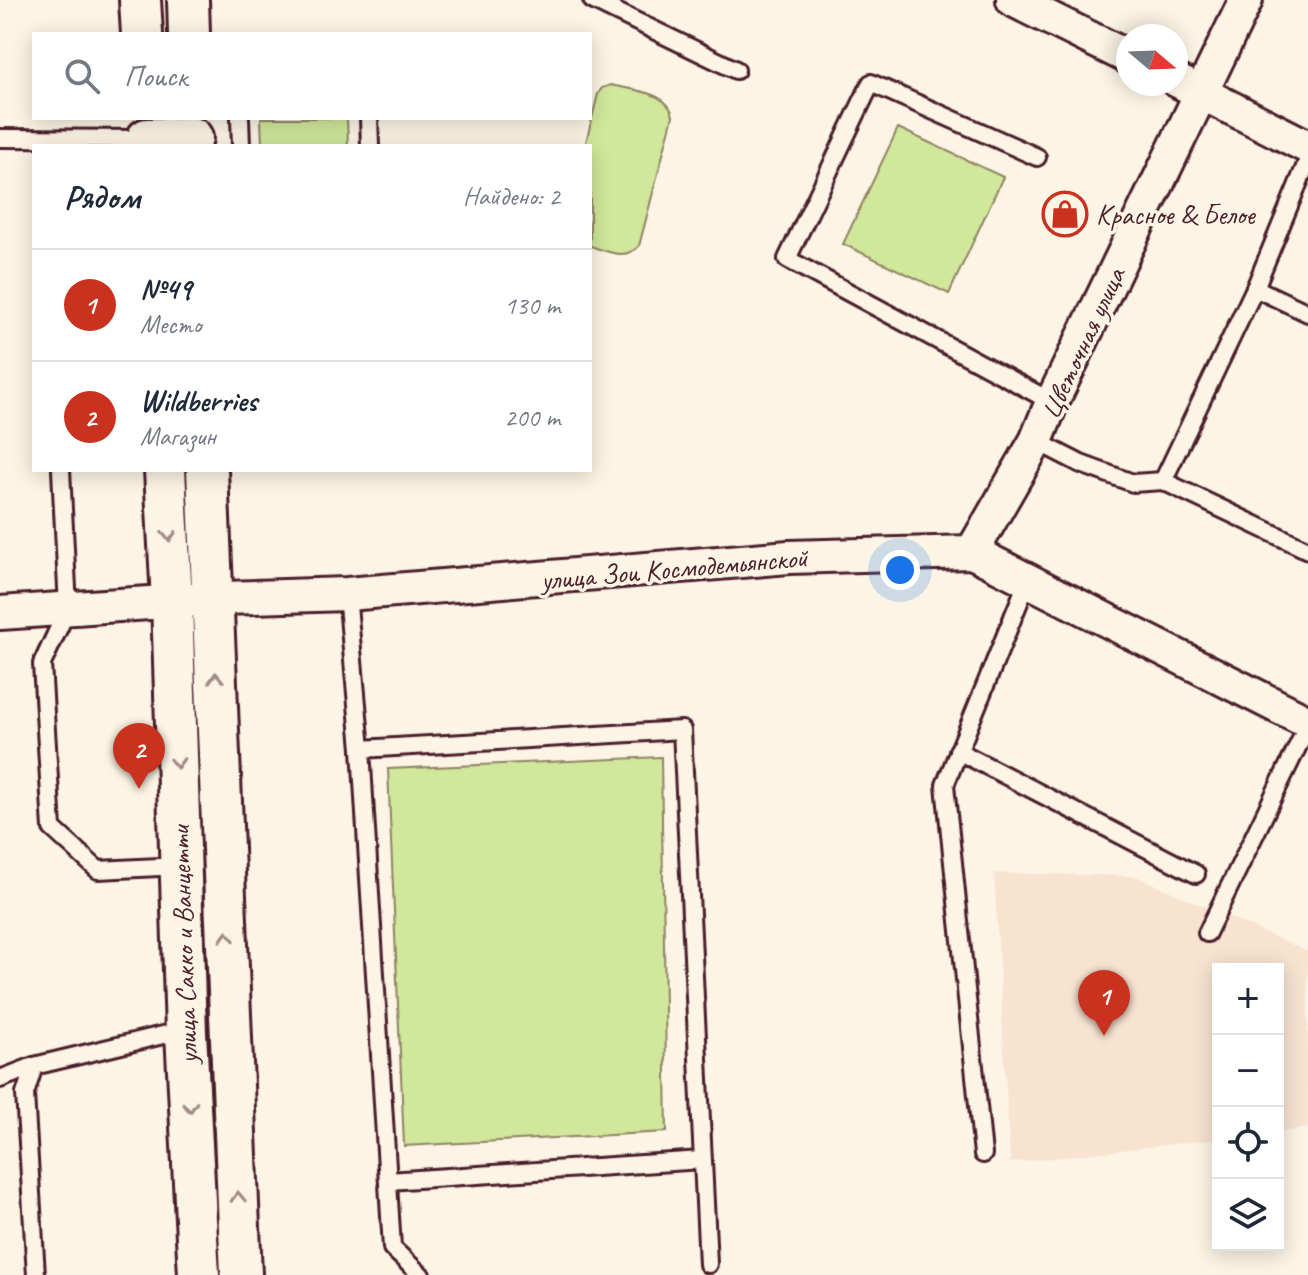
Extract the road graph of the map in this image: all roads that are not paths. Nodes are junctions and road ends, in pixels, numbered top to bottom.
1 (140, 0) edge
2 (188, 0) edge
3 (592, 0) edge
4 (1013, 0) edge
5 (1246, 0) edge
6 (142, 32) edge
7 (189, 32) edge
8 (1116, 51) edge
9 (736, 70) dead end
10 (1189, 87) edge
11 (240, 120) edge
12 (369, 120) edge
13 (146, 134) edge
14 (192, 134) edge
15 (0, 138) edge
16 (46, 142) edge
17 (241, 144) edge
18 (370, 144) edge
19 (1308, 147) edge
20 (1037, 157) dead end
21 (1308, 160) edge
22 (1255, 288) junction
23 (1308, 313) edge
24 (1052, 402) junction
25 (1036, 441) junction
26 (61, 472) edge
27 (165, 472) edge
28 (207, 472) edge
29 (1163, 481) junction
30 (1308, 550) edge
31 (972, 552) junction
32 (1028, 580) junction
33 (347, 594) junction
34 (213, 599) junction
35 (172, 601) junction
36 (68, 608) junction
37 (0, 613) edge
38 (1308, 724) edge
39 (361, 749) junction
40 (958, 751) junction
41 (224, 863) junction
42 (180, 866) junction
43 (1196, 874) dead end
44 (1207, 933) dead end
45 (186, 1033) junction
46 (34, 1066) junction
47 (0, 1079) edge
48 (983, 1154) dead end
49 (702, 1160) junction
50 (388, 1181) junction
51 (708, 1264) dead end
52 (36, 1275) edge
53 (199, 1275) edge
54 (241, 1275) edge
55 (421, 1275) edge

1 - 6 street
2 - 7 street
3 - 9 lane
4 - 8 street
5 - 10 street, Цветочная улица
10 - 19 street
10 - 24 street, Цветочная улица
11 - 17 lane
12 - 18 lane
13 - 14 street
13 - 16 lane
15 - 16 lane
20 - 24 lane
21 - 22 lane
22 - 23 lane
22 - 29 lane
24 - 25 street, Цветочная улица
25 - 29 lane
25 - 31 street, Цветочная улица
26 - 36 lane
27 -> 35 street, улица Сакко и Ванцетти
28 - 34 street, улица Сакко и Ванцетти
29 - 30 lane
31 - 32 street, улица Зои Космодемьянской
31 - 33 street, улица Зои Космодемьянской
32 - 38 street, улица Зои Космодемьянской
32 - 40 lane
33 - 34 street, улица Зои Космодемьянской
33 - 39 lane
34 - 35 street, улица Зои Космодемьянской
41 -> 34 street, улица Сакко и Ванцетти
35 - 36 street, улица Зои Космодемьянской
35 -> 42 street, улица Сакко и Ванцетти
36 - 37 street, улица Зои Космодемьянской
36 - 42 lane
38 - 44 lane
39 - 49 lane
39 - 50 lane
40 - 43 lane
40 - 48 lane
41 - 42 street
54 -> 41 street, улица Сакко и Ванцетти
42 - 45 street, улица Сакко и Ванцетти
45 - 46 lane
45 -> 53 street, улица Сакко и Ванцетти
46 - 47 lane
46 - 52 lane
49 - 50 lane
49 - 51 lane
50 - 55 lane

